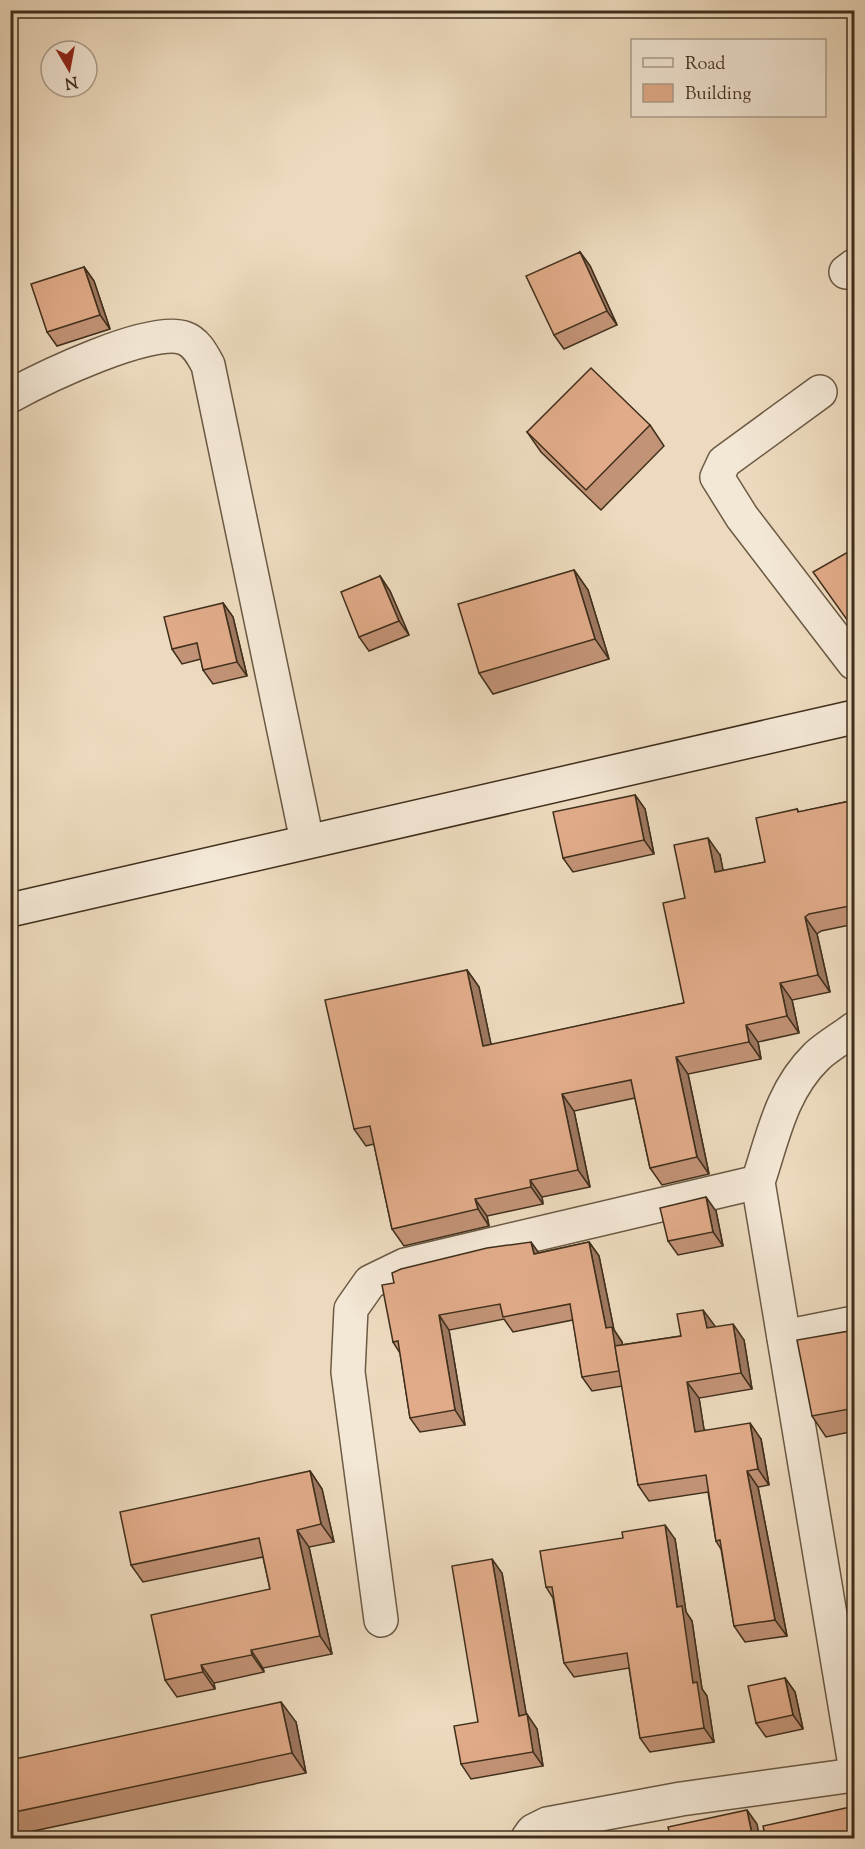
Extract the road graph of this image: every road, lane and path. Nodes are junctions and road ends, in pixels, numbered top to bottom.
1 (820, 392) dead end
2 (10, 396) edge
3 (855, 663) edge
4 (855, 717) edge
5 (306, 841) junction
6 (10, 910) edge
7 (855, 1029) edge
8 (758, 1182) junction
9 (855, 1323) edge
10 (783, 1337) junction
11 (381, 1620) dead end
12 (855, 1759) edge
13 (855, 1775) edge
14 (528, 1839) edge

1 - 3 street
2 - 5 street
4 - 5 street
5 - 6 street
7 - 8 street
8 - 10 street
8 - 11 street
9 - 10 street
10 - 12 street
13 - 14 street

